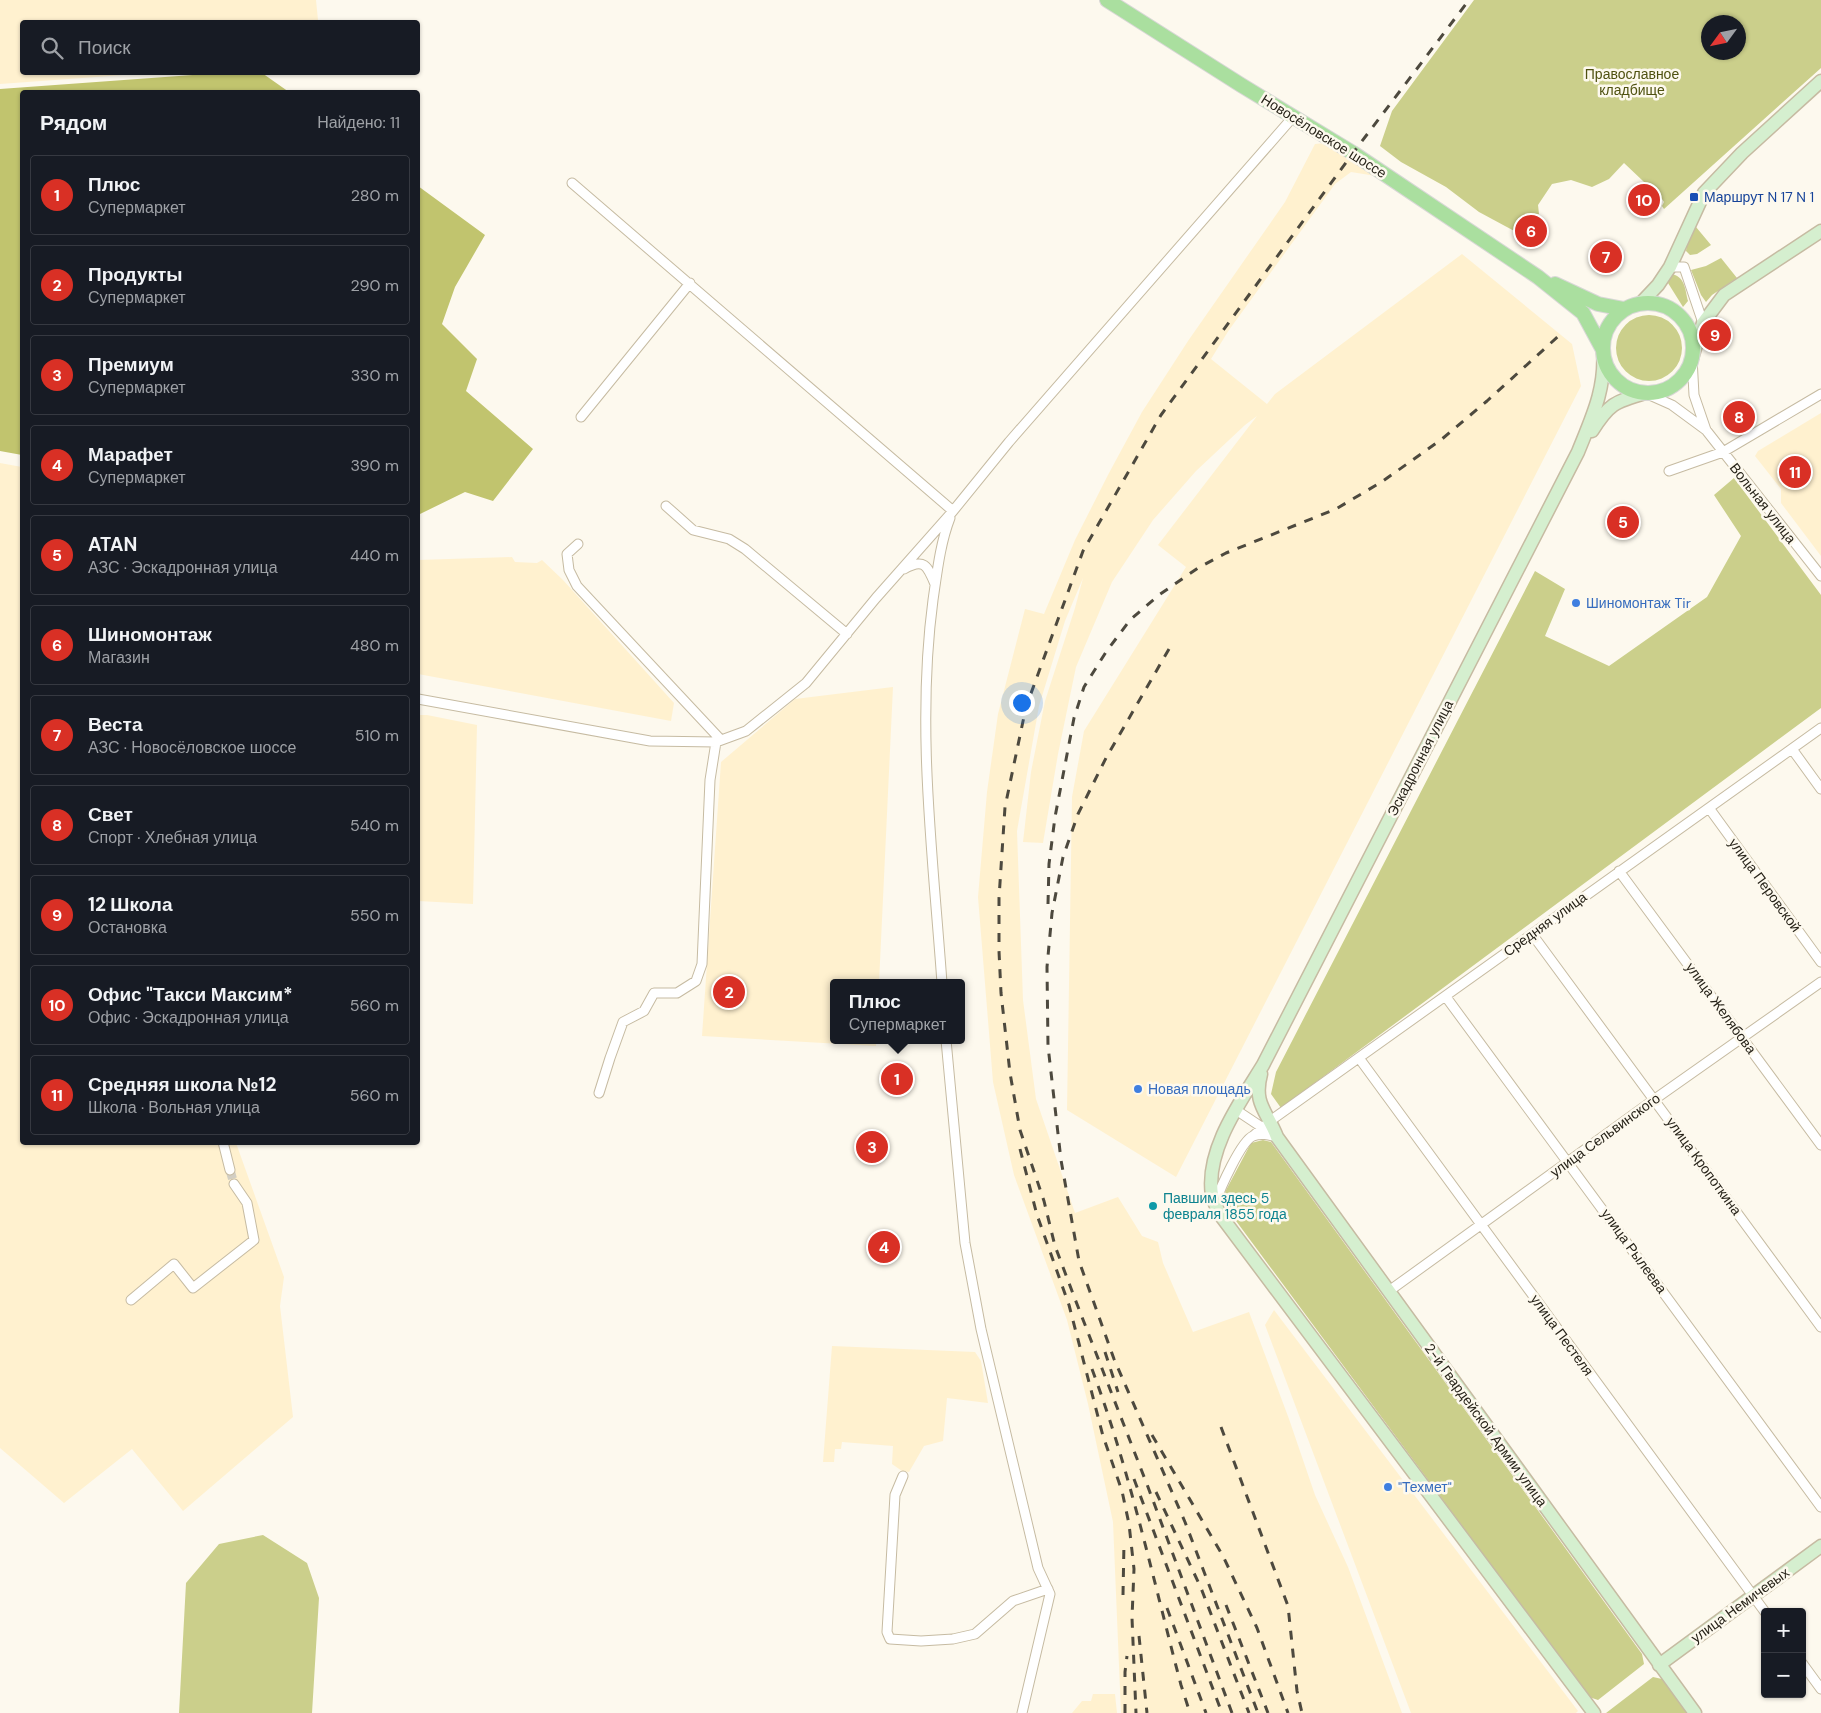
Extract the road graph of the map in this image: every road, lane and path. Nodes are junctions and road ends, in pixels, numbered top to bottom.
1 (1107, 0) edge
2 (1821, 82) edge
3 (1293, 117) junction
4 (572, 183) dead end
5 (1821, 231) edge
6 (1670, 267) junction
7 (1538, 277) junction
8 (690, 283) junction
9 (1641, 303) junction
10 (1624, 309) junction
11 (1703, 322) junction
12 (1603, 350) junction
13 (1692, 358) junction
14 (1645, 393) junction
15 (1821, 394) edge
16 (581, 417) dead end
17 (1706, 430) junction
18 (1578, 452) junction
19 (1723, 452) junction
20 (1669, 471) dead end
21 (666, 506) dead end
22 (953, 511) junction
23 (578, 544) dead end
24 (900, 572) junction
25 (1821, 576) edge
26 (935, 584) junction
27 (847, 634) junction
28 (420, 698) edge
29 (1821, 728) edge
30 (718, 741) junction
31 (1792, 749) junction
32 (1821, 789) edge
33 (1709, 808) junction
34 (1619, 871) junction
35 (1532, 934) junction
36 (1821, 962) edge
37 (942, 979) edge
38 (1821, 982) edge
39 (1446, 996) junction
40 (1742, 1037) junction
41 (946, 1044) edge
42 (1359, 1058) junction
43 (1263, 1064) junction
44 (600, 1093) dead end
45 (1655, 1099) junction
46 (1236, 1110) junction
47 (1266, 1124) junction
48 (1252, 1136) junction
49 (1277, 1137) junction
50 (224, 1145) edge
51 (1821, 1145) edge
52 (1568, 1162) junction
53 (230, 1170) tunnel mouth
54 (234, 1184) tunnel mouth
55 (1215, 1203) junction
56 (1481, 1225) junction
57 (1389, 1291) junction
58 (131, 1300) dead end
59 (1821, 1327) edge
60 (903, 1476) dead end
61 (1821, 1507) edge
62 (1821, 1546) edge
63 (1048, 1589) junction
64 (1753, 1595) junction
65 (1762, 1608) edge
66 (1659, 1665) junction
67 (1806, 1668) edge
68 (1821, 1689) edge
69 (1022, 1713) edge
70 (1594, 1713) edge
71 (1695, 1713) edge

1 - 3 main road, Новосёловское шоссе
2 - 6 main road
3 - 7 main road, Новосёловское шоссе
3 - 22 street
4 - 8 street
5 - 11 main road
6 - 9 main road
6 - 11 street
7 - 10 main road, Новосёловское шоссе
7 - 12 main road, Новосёловское шоссе
8 - 16 street
8 - 22 street
9 - 10 main road
9 - 13 main road
10 - 12 main road
11 - 13 main road
12 - 14 main road
12 - 18 main road
13 - 14 main road
13 - 17 street
14 - 17 street
14 - 18 main road
15 - 19 street
17 - 19 street, Вольная улица
18 - 43 main road, Эскадронная улица
19 - 20 street
19 - 25 street, Вольная улица
21 - 27 street
22 - 24 street
22 - 26 street
23 - 30 street
24 - 26 street
24 - 27 street
26 - 37 street
27 - 30 street
28 - 30 street
29 - 31 street, Средняя улица
30 - 44 street
31 - 32 street
31 - 33 street, Средняя улица
33 - 34 street, Средняя улица
33 - 36 street, улица Перовской
34 - 35 street, Средняя улица
34 - 40 street, улица Желябова
35 - 39 street, Средняя улица
35 - 45 street, улица Кропоткина
38 - 40 street, улица Сельвинского
39 - 42 street, Средняя улица
39 - 52 street, улица Рылеева
40 - 45 street, улица Сельвинского
40 - 51 street, улица Желябова
41 - 63 street
42 - 47 street, Средняя улица
42 - 56 street, улица Пестеля
43 - 46 main road
43 - 47 main road, 2-й Гвардейской Армии улица
45 - 52 street, улица Сельвинского
45 - 59 street, улица Кропоткина
46 - 47 street
46 - 55 main road
47 - 48 street, Средняя улица
47 - 49 main road, 2-й Гвардейской Армии улица
48 - 49 street
48 - 55 street, Средняя улица
49 - 57 main road, 2-й Гвардейской Армии улица
50 - 53 street
52 - 56 street, улица Сельвинского
52 - 61 street, улица Рылеева
54 - 58 street
55 - 70 main road
56 - 57 street, улица Сельвинского
56 - 64 street, улица Пестеля
57 - 66 main road, 2-й Гвардейской Армии улица
60 - 63 street
62 - 64 main road, улица Немичевых
63 - 69 street
64 - 65 street, улица Пестеля
64 - 66 main road, улица Немичевых
66 - 71 main road, 2-й Гвардейской Армии улица
67 - 68 street

